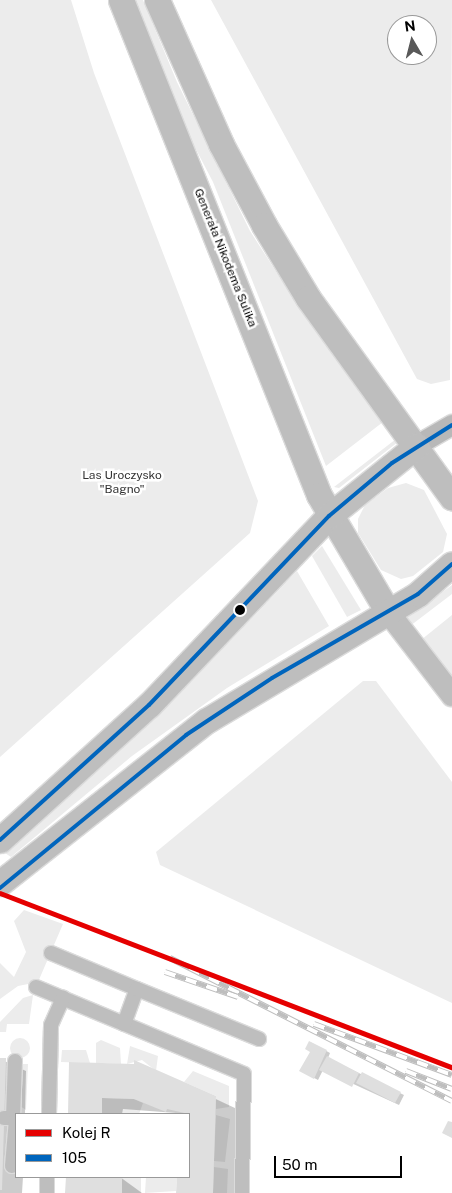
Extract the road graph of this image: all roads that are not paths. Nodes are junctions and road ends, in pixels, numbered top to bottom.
1 (121, 0) edge
2 (157, 0) edge
3 (452, 425) edge
4 (416, 446) junction
5 (452, 498) edge
6 (329, 516) junction
7 (452, 564) edge
8 (388, 612) junction
9 (452, 695) edge
10 (0, 840) edge
11 (8, 878) edge
12 (51, 953) dead end
13 (36, 988) dead end
14 (137, 989) junction
15 (63, 998) junction
16 (124, 1024) junction
17 (259, 1039) dead end
18 (15, 1061) dead end
19 (49, 1113) edge
20 (11, 1118) edge
21 (12, 1166) dead end
22 (47, 1178) edge
23 (47, 1193) edge
24 (242, 1193) edge

1 - 6 highway, Generała Nikodema Sulika
2 - 4 highway
3 - 4 street
4 - 5 highway
4 - 6 highway
6 - 8 highway, Generała Nikodema Sulika
6 - 10 highway
7 - 8 highway
8 - 9 main road
8 - 11 highway
12 - 14 street
13 - 15 street
14 - 16 street
14 - 17 street
15 - 16 street
15 - 19 street
16 - 24 street
18 - 20 street
20 - 21 street
22 - 23 street

